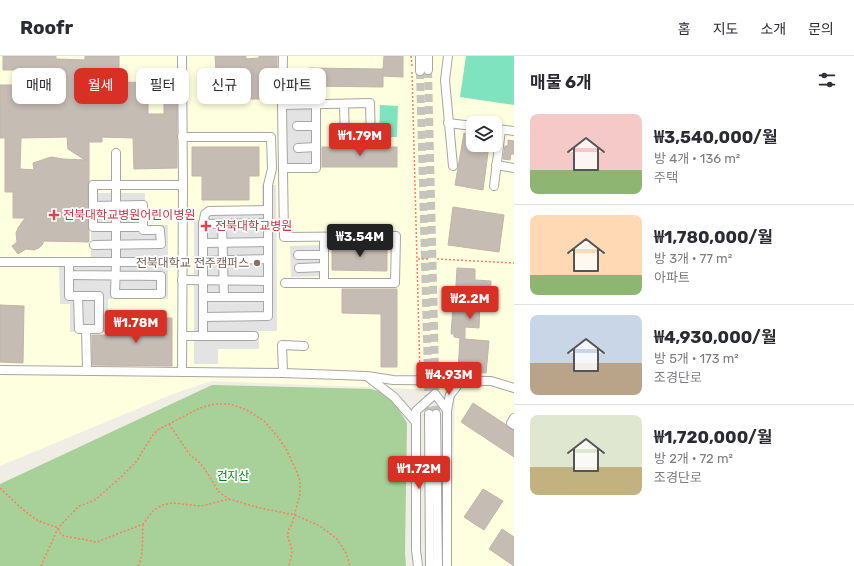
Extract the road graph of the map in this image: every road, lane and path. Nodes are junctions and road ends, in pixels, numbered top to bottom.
1 (182, 56) edge
2 (283, 56) edge
3 (420, 56) edge
4 (428, 56) edge
5 (448, 56) edge
6 (420, 72) junction
7 (316, 104) joint
8 (326, 104) edge
9 (344, 104) junction
10 (282, 105) junction
11 (448, 123) junction
12 (466, 125) edge
13 (297, 126) dead end
14 (316, 126) junction
15 (502, 130) edge
16 (514, 131) edge
17 (182, 136) junction
18 (316, 147) junction
19 (298, 148) dead end
20 (497, 152) edge
21 (116, 153) dead end
22 (496, 165) junction
23 (453, 166) dead end
24 (284, 168) junction
25 (514, 168) edge
26 (116, 185) junction
27 (183, 185) junction
28 (494, 186) dead end
29 (93, 206) junction
30 (116, 206) junction
31 (268, 210) junction
32 (268, 223) junction
33 (203, 224) junction
34 (222, 224) junction
35 (116, 227) junction
36 (143, 227) junction
37 (324, 237) junction
38 (268, 242) junction
39 (203, 243) junction
40 (223, 243) junction
41 (94, 245) dead end
42 (116, 245) junction
43 (298, 255) dead end
44 (324, 255) junction
45 (268, 259) junction
46 (418, 259) junction
47 (437, 259) dead end
48 (223, 260) junction
49 (429, 260) dead end
50 (116, 261) junction
51 (203, 261) junction
52 (0, 262) edge
53 (69, 262) junction
54 (182, 262) junction
55 (514, 263) edge
56 (324, 267) junction
57 (299, 268) dead end
58 (69, 275) junction
59 (116, 275) junction
60 (182, 280) junction
61 (203, 280) junction
62 (224, 280) junction
63 (268, 280) junction
64 (285, 283) dead end
65 (324, 283) junction
66 (78, 296) junction
67 (268, 296) junction
68 (203, 297) junction
69 (224, 297) junction
70 (203, 317) junction
71 (86, 329) junction
72 (182, 336) junction
73 (203, 336) junction
74 (254, 336) dead end
75 (304, 346) dead end
76 (0, 370) edge
77 (87, 370) junction
78 (182, 372) junction
79 (282, 373) junction
80 (420, 375) dead end
81 (367, 376) junction
82 (434, 381) junction
83 (461, 381) junction
84 (514, 388) edge
85 (435, 394) junction
86 (447, 410) junction
87 (514, 418) edge
88 (415, 421) junction
89 (169, 424) junction
90 (514, 425) edge
91 (0, 488) edge
92 (229, 499) dead end
93 (294, 514) junction
94 (143, 524) junction
95 (58, 528) junction
96 (41, 566) edge
97 (138, 566) edge
98 (289, 566) edge
99 (350, 566) edge
100 (418, 566) edge
101 (430, 566) edge
102 (438, 566) edge
103 (447, 566) edge

1 - 17 street
2 - 10 street
3 - 6 street
4 - 6 street
5 - 11 street
6 - 46 path
7 - 10 street
7 - 14 street
8 - 9 street
9 - 9 street
10 - 24 street
11 - 12 street
11 - 23 street
13 - 14 street
14 - 18 street
15 - 16 street
17 - 27 street
17 - 31 street
18 - 19 street
18 - 24 street
20 - 22 street
21 - 26 street
22 - 25 street
22 - 28 street
24 - 37 street
26 - 27 street
26 - 29 street
26 - 30 street
27 - 54 street
29 - 30 street
29 - 35 street
30 - 35 street
30 - 36 street
31 - 32 street
31 - 33 street
32 - 34 street
32 - 38 street
33 - 34 street
33 - 39 street
34 - 40 street
35 - 36 street
35 - 42 street
36 - 42 street
37 - 44 street
37 - 65 street
38 - 40 street
38 - 45 street
39 - 40 street
39 - 51 street
40 - 48 street
41 - 42 street
42 - 50 street
43 - 44 street
44 - 56 street
45 - 48 street
45 - 63 street
46 - 49 path
46 - 80 path
47 - 55 path
48 - 51 street
48 - 62 street
50 - 53 street
50 - 54 street
50 - 59 street
51 - 61 street
52 - 53 street
53 - 58 street
54 - 60 street
56 - 57 street
56 - 65 street
58 - 59 street
58 - 66 street
59 - 59 street
60 - 61 street
60 - 72 street
61 - 62 street
61 - 68 street
62 - 63 street
62 - 69 street
63 - 67 street
64 - 65 street
66 - 71 street
66 - 71 street
67 - 69 street
67 - 70 street
68 - 69 street
68 - 70 street
70 - 73 street
71 - 77 street
72 - 73 street
72 - 78 street
73 - 74 street
75 - 79 street
76 - 77 street
77 - 78 street
78 - 79 street
79 - 81 street
81 - 82 street
81 - 88 street
82 - 83 street
82 - 85 street
83 - 84 street
83 - 86 street
85 - 86 street
85 - 88 street
86 - 103 street
87 - 90 street
88 - 100 street
89 - 92 path
89 - 93 path
89 - 95 path
91 - 95 path
93 - 94 path
93 - 98 path
93 - 99 path
94 - 95 path
94 - 97 path
95 - 96 path
101 - 102 street

